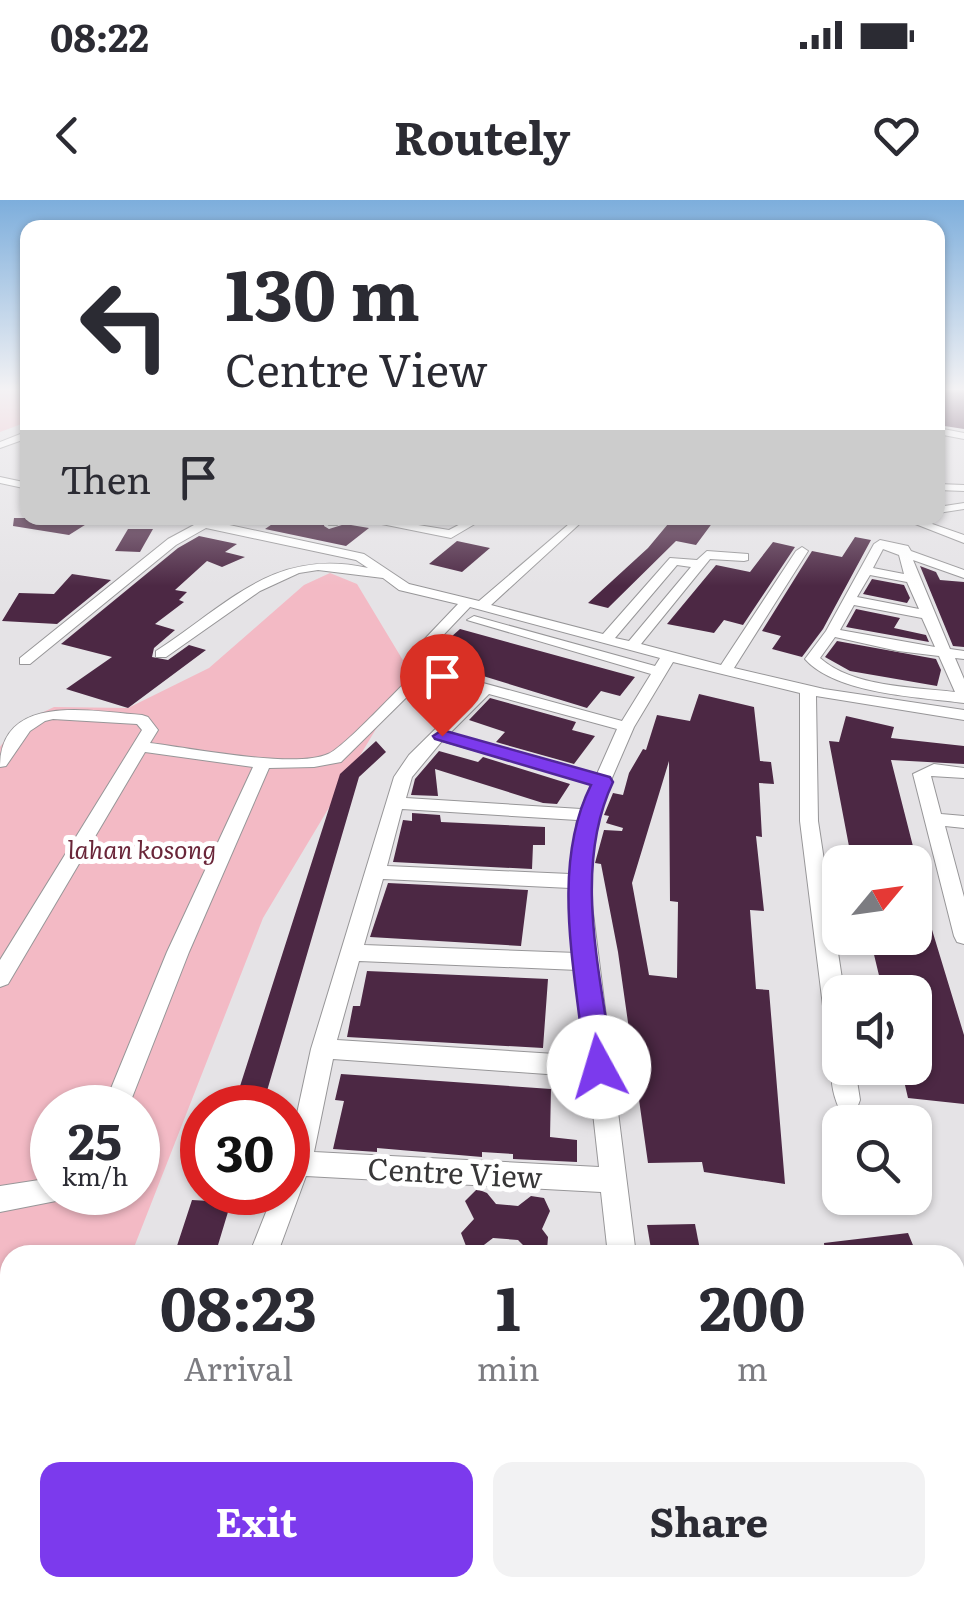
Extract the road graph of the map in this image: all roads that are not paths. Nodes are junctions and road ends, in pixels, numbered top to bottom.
1 (204, 525) edge
2 (210, 525) edge
3 (253, 525) edge
4 (399, 525) edge
5 (467, 525) edge
6 (574, 525) edge
7 (924, 525) edge
8 (242, 532) junction
9 (964, 540) edge
10 (904, 549) junction
11 (802, 551) dead end
12 (744, 557) dead end
13 (702, 564) junction
14 (866, 570) junction
15 (964, 574) edge
16 (388, 576) junction
17 (912, 580) junction
18 (850, 600) junction
19 (476, 603) junction
20 (634, 606) junction
21 (660, 612) junction
22 (928, 616) junction
23 (474, 620) dead end
24 (832, 632) junction
25 (608, 637) junction
26 (634, 644) junction
27 (161, 654) dead end
28 (947, 654) junction
29 (964, 655) edge
30 (25, 661) dead end
31 (664, 662) junction
32 (726, 670) junction
33 (456, 680) dead end
34 (808, 688) junction
35 (485, 689) junction
36 (964, 697) edge
37 (964, 714) edge
38 (626, 726) junction
39 (442, 736) junction
40 (142, 748) junction
41 (264, 760) junction
42 (0, 762) edge
43 (964, 773) edge
44 (603, 782) junction
45 (392, 803) junction
46 (587, 815) junction
47 (933, 819) junction
48 (964, 822) edge
49 (377, 872) junction
50 (579, 881) junction
51 (964, 936) edge
52 (351, 954) junction
53 (588, 962) junction
54 (830, 975) edge
55 (0, 978) edge
56 (323, 1049) junction
57 (599, 1067) junction
58 (125, 1085) edge
59 (846, 1085) edge
60 (848, 1100) dead end
61 (310, 1108) edge
62 (310, 1164) edge
63 (611, 1180) junction
64 (30, 1194) edge
65 (0, 1199) edge
66 (278, 1215) edge
67 (267, 1245) edge
68 (621, 1245) edge

1 - 30 street
2 - 8 street
3 - 8 street
4 - 5 street
6 - 19 street
7 - 9 street
8 - 16 street
10 - 14 street
10 - 15 street
10 - 17 street
11 - 32 street
12 - 13 street
13 - 20 street
13 - 21 street
14 - 17 street
14 - 18 street
16 - 19 street
16 - 27 street
17 - 22 street
18 - 22 street
18 - 24 street
19 - 25 street
19 - 41 street
20 - 21 street
20 - 25 street
21 - 26 street
22 - 28 street
23 - 31 street
24 - 28 street
24 - 36 street
25 - 26 street
26 - 31 street
28 - 29 street
28 - 36 street
31 - 32 street
31 - 38 street
32 - 34 street
33 - 35 street
34 - 37 street
34 - 54 street
35 - 38 street
35 - 39 street
38 - 44 street
39 - 44 street
39 - 45 street
40 - 41 street
40 - 42 street
40 - 55 street
41 - 58 street
43 - 47 street
44 - 46 street
45 - 46 street
45 - 49 street
46 - 50 street
47 - 48 street
47 - 51 street
49 - 50 street
49 - 52 street
50 - 53 street
52 - 53 street
52 - 56 street
53 - 57 street
56 - 57 street
56 - 61 street
57 - 63 street
59 - 60 street
62 - 63 street, Centre View
63 - 68 street
64 - 65 street
66 - 67 street

